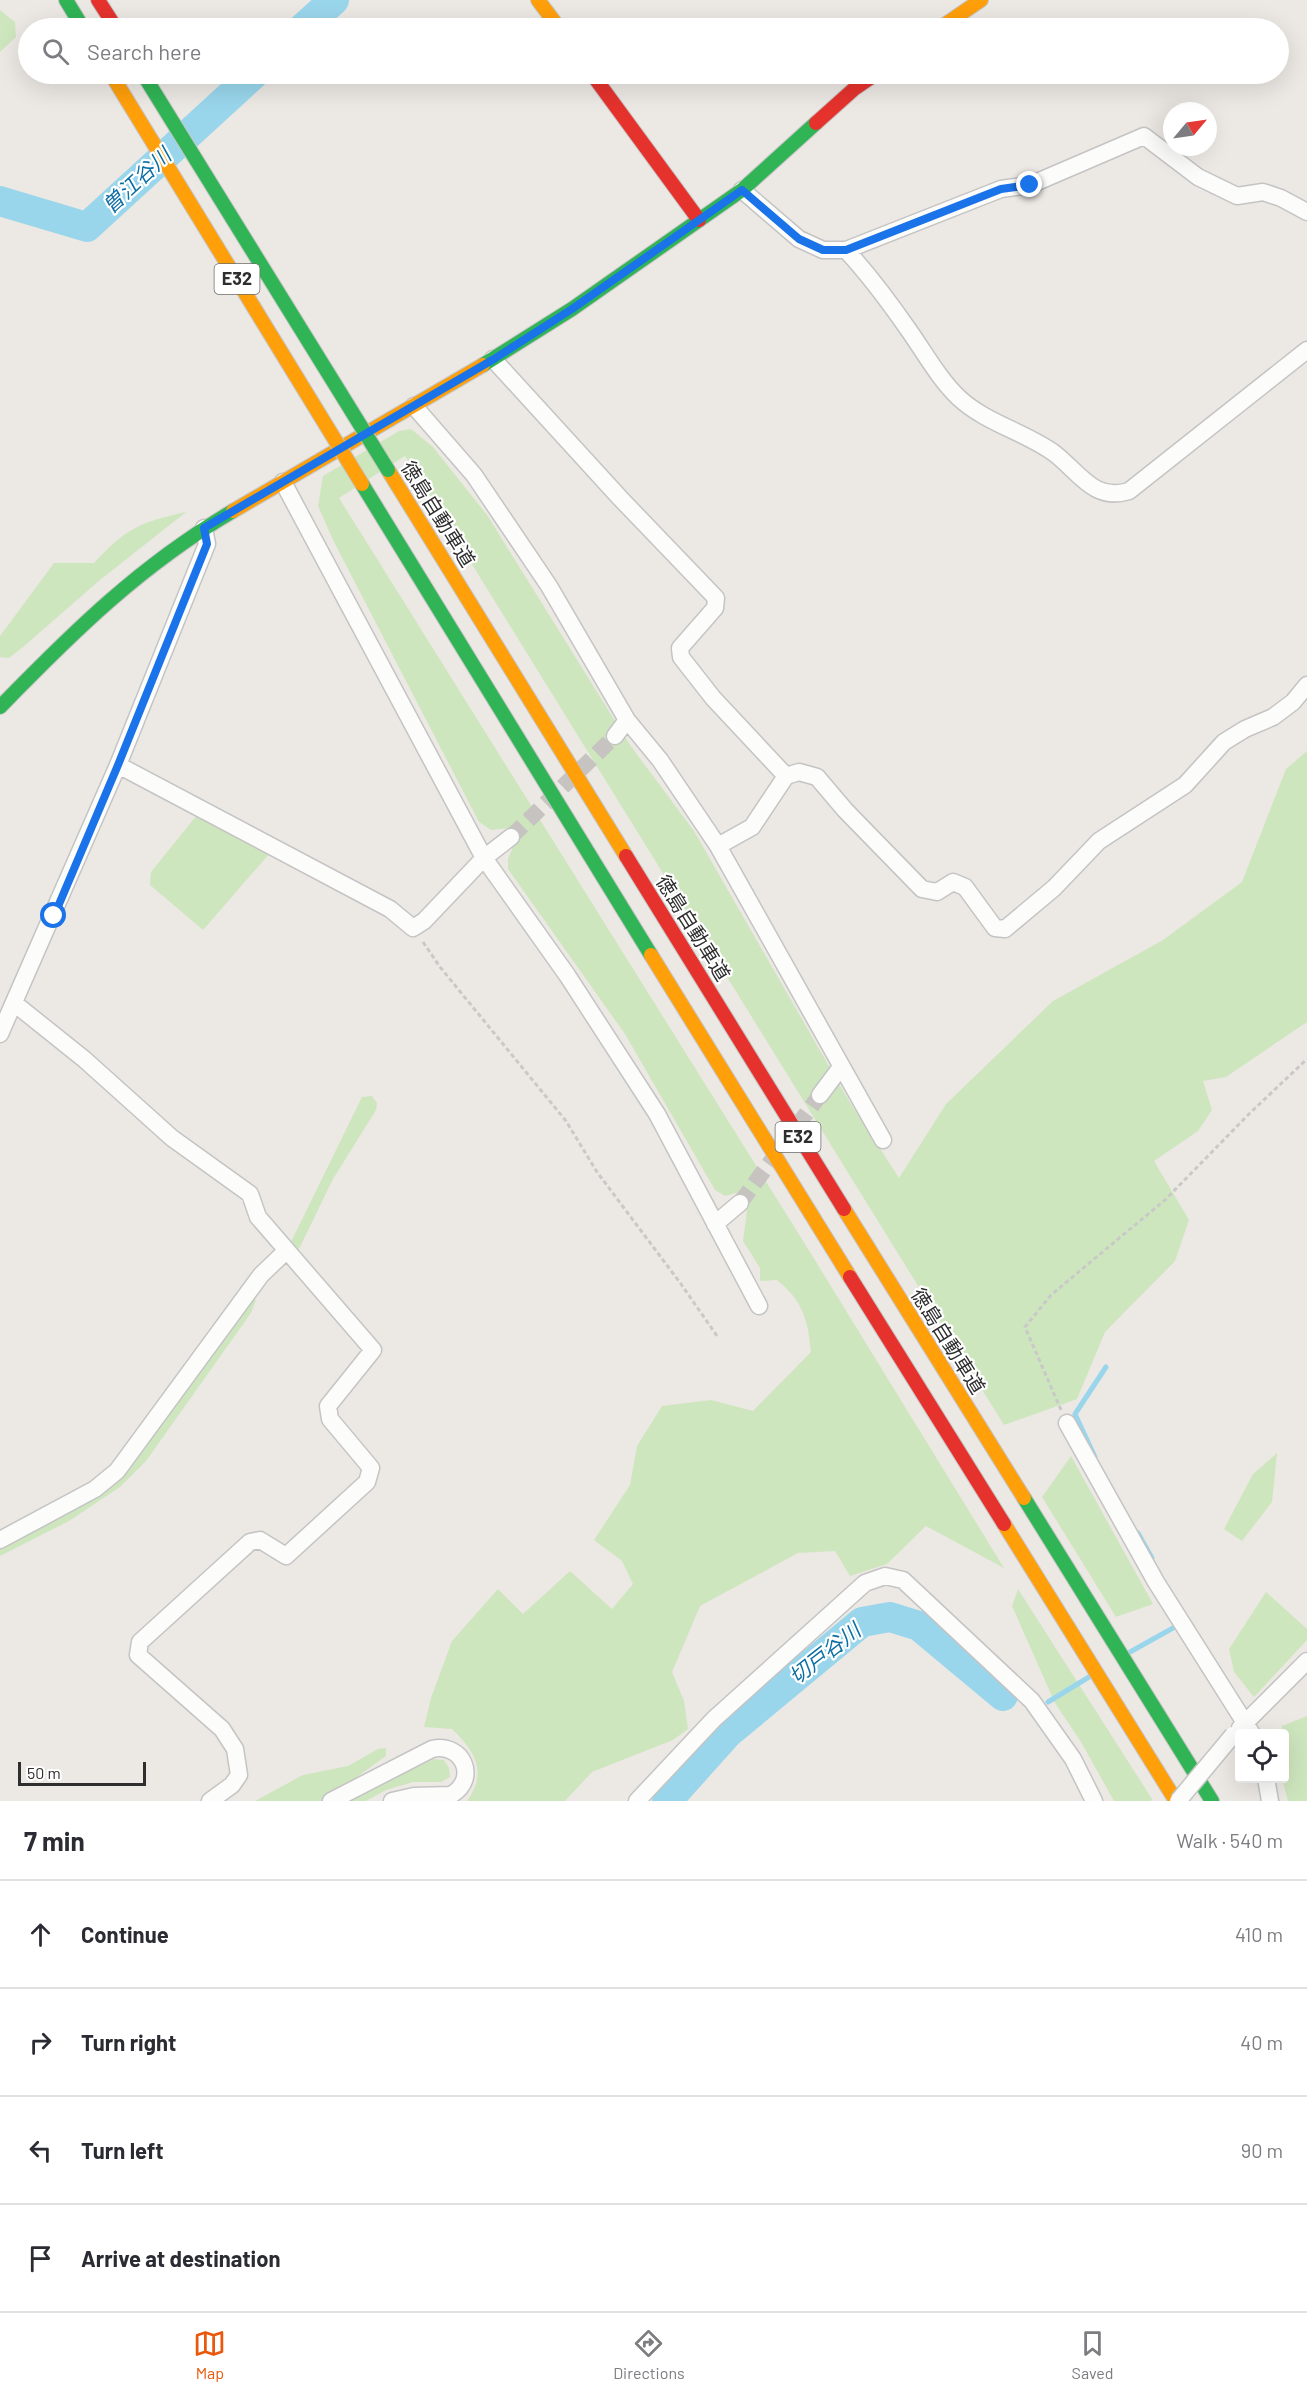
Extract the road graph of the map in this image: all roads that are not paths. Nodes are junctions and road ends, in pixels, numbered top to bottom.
1 (66, 0) edge
2 (98, 0) edge
3 (538, 0) edge
4 (981, 0) edge
5 (77, 18) edge
6 (110, 18) edge
7 (552, 18) edge
8 (954, 18) edge
9 (117, 84) edge
10 (149, 84) edge
11 (599, 84) edge
12 (861, 84) edge
13 (742, 190) junction
14 (1307, 212) edge
15 (699, 220) junction
16 (846, 250) junction
17 (1307, 350) edge
18 (494, 359) junction
19 (414, 406) junction
20 (283, 482) junction
21 (204, 528) junction
22 (1307, 685) edge
23 (0, 707) edge
24 (627, 720) junction
25 (615, 736) tunnel mouth
26 (118, 765) junction
27 (786, 776) junction
28 (511, 837) tunnel mouth
29 (718, 846) junction
30 (484, 858) junction
31 (14, 1003) junction
32 (0, 1034) edge
33 (841, 1067) junction
34 (820, 1095) tunnel mouth
35 (883, 1140) dead end
36 (740, 1203) tunnel mouth
37 (715, 1224) junction
38 (285, 1252) junction
39 (759, 1306) dead end
40 (1067, 1423) road end
41 (0, 1540) edge
42 (1307, 1661) edge
43 (1249, 1727) edge
44 (1267, 1783) edge
45 (210, 1801) edge
46 (331, 1801) edge
47 (392, 1801) edge
48 (637, 1801) edge
49 (1095, 1801) edge
50 (1177, 1801) edge
51 (1212, 1801) edge
52 (1270, 1801) edge

1 - 5 main road
2 - 6 main road
3 - 7 main road
4 - 8 main road
9 - 50 main road, E32, bridge
10 - 51 main road, 徳島自動車道 / E32, bridge
11 - 15 main road
12 - 13 main road
13 - 15 main road
13 - 16 street
14 - 16 street
15 - 18 main road
16 - 17 street
18 - 19 main road
18 - 27 street
19 - 20 main road
19 - 24 street
20 - 21 main road
20 - 30 street
21 - 23 main road
21 - 26 street
22 - 27 street
24 - 25 street
24 - 29 street
26 - 30 street
26 - 31 street
27 - 29 street
28 - 30 street
29 - 33 street
30 - 37 street
31 - 32 street
31 - 38 street
33 - 34 street
33 - 35 street
36 - 37 street
37 - 39 street
38 - 41 street
38 - 45 street
40 - 43 street
42 - 43 street
43 - 50 street, bridge
44 - 52 street
46 - 47 street
48 - 49 street

